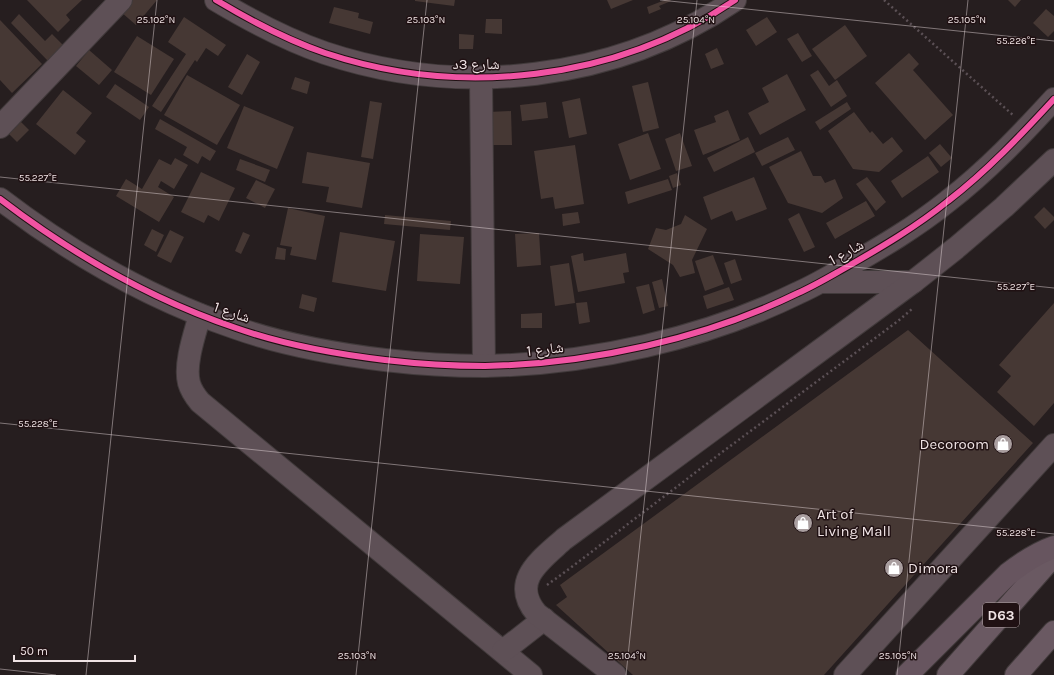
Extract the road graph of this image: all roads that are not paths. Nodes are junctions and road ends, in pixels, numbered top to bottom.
1 (121, 0) edge
2 (216, 0) edge
3 (732, 1) edge
4 (481, 78) junction
5 (1054, 99) edge
6 (0, 127) edge
7 (1054, 160) edge
8 (0, 199) edge
9 (820, 282) junction
10 (913, 282) junction
11 (200, 315) junction
12 (484, 366) junction
13 (1054, 446) edge
14 (1054, 547) edge
15 (1054, 555) edge
16 (544, 619) junction
17 (1054, 632) edge
18 (503, 651) junction
19 (531, 675) edge
20 (615, 675) edge
21 (845, 675) edge
22 (907, 675) edge
23 (948, 675) edge
24 (1016, 675) edge

1 - 6 street
2 - 4 street, شارع 3د
3 - 4 street, شارع 3د
4 - 12 street
5 - 9 street, شارع 1
7 - 10 street
8 - 11 street, شارع 1
9 - 10 street
9 - 12 street, شارع 1
10 - 16 street
11 - 12 street, شارع 1
11 - 18 street
13 - 21 street
14 - 22 highway
15 - 23 main road, D63
16 - 18 street
16 - 20 street
17 - 24 main road
18 - 19 street

